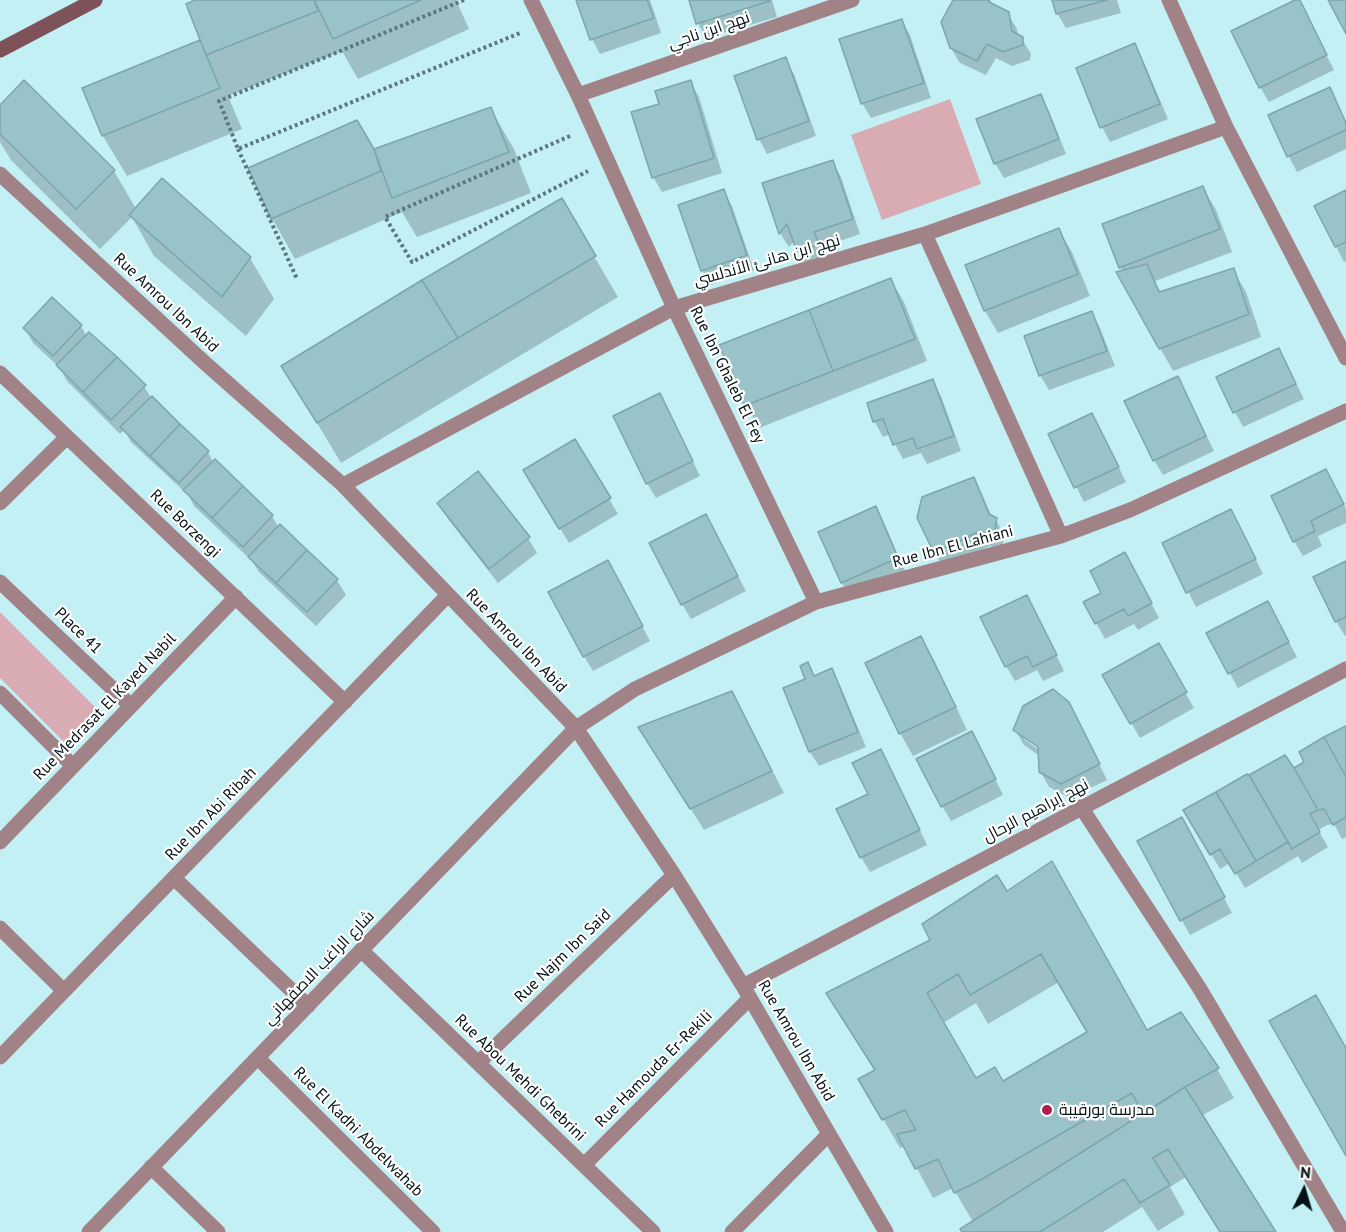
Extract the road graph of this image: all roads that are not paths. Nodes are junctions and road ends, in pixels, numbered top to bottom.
1 (95, 0) edge
2 (531, 0) edge
3 (852, 0) edge
4 (1169, 0) edge
5 (0, 50) edge
6 (578, 95) junction
7 (1226, 127) junction
8 (0, 174) edge
9 (926, 234) junction
10 (674, 308) junction
11 (1346, 358) edge
12 (0, 373) edge
13 (1346, 411) edge
14 (67, 436) junction
15 (343, 485) junction
16 (0, 503) edge
17 (1061, 536) junction
18 (0, 582) edge
19 (447, 596) junction
20 (236, 597) junction
21 (816, 602) junction
22 (1346, 669) edge
23 (0, 693) edge
24 (345, 702) junction
25 (131, 706) junction
26 (576, 729) junction
27 (73, 766) junction
28 (1081, 807) junction
29 (0, 842) edge
30 (674, 875) junction
31 (174, 878) junction
32 (0, 928) edge
33 (361, 950) junction
34 (64, 991) junction
35 (746, 992) junction
36 (308, 1006) junction
37 (0, 1057) edge
38 (258, 1058) junction
39 (478, 1063) junction
40 (829, 1134) junction
41 (584, 1165) junction
42 (151, 1167) junction
43 (89, 1232) edge
44 (218, 1232) edge
45 (433, 1232) edge
46 (653, 1232) edge
47 (732, 1232) edge
48 (886, 1232) edge
49 (1343, 1232) edge

1 - 5 street
2 - 6 street, Rue Ibn Ghaleb El Fey
3 - 6 street, نهج ابن ناجي
4 - 7 street
6 - 10 street, Rue Ibn Ghaleb El Fey
7 - 9 street, نهج ابن هانئ الأندلسي
7 - 11 street
8 - 15 street, Rue Amrou Ibn Abid
9 - 10 street, نهج ابن هانئ الأندلسي
9 - 17 street
10 - 15 street, نهج ابن هانئ الأندلسي
10 - 21 street, Rue Ibn Ghaleb El Fey
12 - 14 street, Rue Borzengi
13 - 17 street, Rue Ibn El Lahiani
14 - 16 street
14 - 20 street, Rue Borzengi
15 - 19 street, Rue Amrou Ibn Abid
17 - 21 street, Rue Ibn El Lahiani
18 - 25 street, Place 41
19 - 24 street, Rue Ibn Abi Ribah
19 - 26 street, Rue Amrou Ibn Abid
20 - 24 street, Rue Borzengi
20 - 25 street, Rue Medrasat El Kayed Nabil
21 - 26 street, Rue Ibn El Lahiani
22 - 28 street, نهج إبراهيم الرحال
23 - 27 street
24 - 31 street, Rue Ibn Abi Ribah
25 - 27 street, Rue Medrasat El Kayed Nabil
26 - 30 street, Rue Amrou Ibn Abid
26 - 33 street, شارع الراغب الاصفهاني
27 - 29 street, Rue Medrasat El Kayed Nabil
28 - 35 street, نهج إبراهيم الرحال
28 - 49 street
30 - 35 street, Rue Amrou Ibn Abid
30 - 39 street, Rue Najm Ibn Said
31 - 34 street, Rue Ibn Abi Ribah
31 - 36 street
32 - 34 street
33 - 36 street, شارع الراغب الاصفهاني
33 - 39 street, Rue Abou Mehdi Ghebrini
34 - 37 street, Rue Ibn Abi Ribah
35 - 40 street, Rue Amrou Ibn Abid
35 - 41 street, Rue Hamouda Er-Rekili
36 - 38 street, شارع الراغب الاصفهاني
38 - 42 street, شارع الراغب الاصفهاني
38 - 45 street, Rue El Kadhi Abdelwahab
39 - 41 street, Rue Abou Mehdi Ghebrini
40 - 47 street
40 - 48 street, Rue Amrou Ibn Abid
41 - 46 street, Rue Abou Mehdi Ghebrini
42 - 43 street, شارع الراغب الاصفهاني
42 - 44 street

